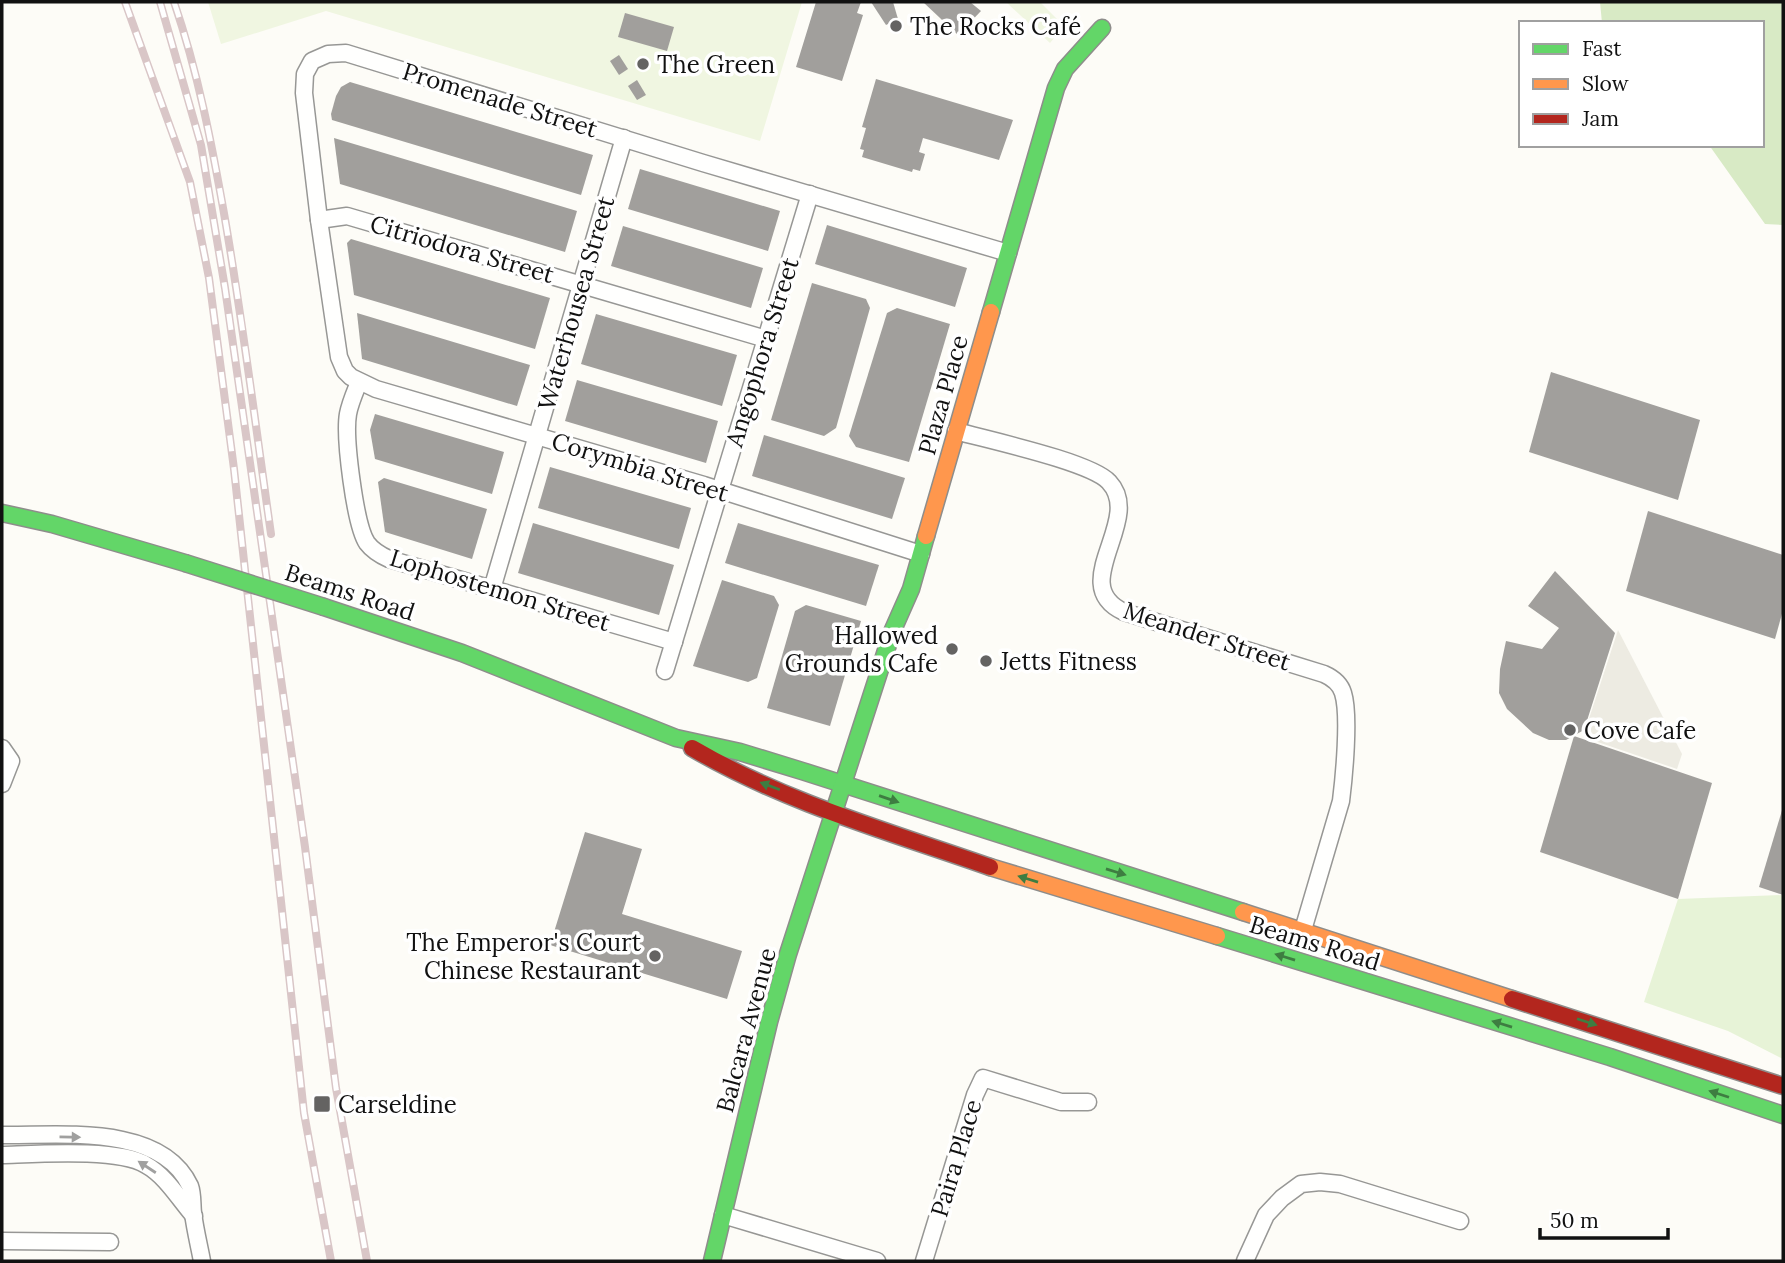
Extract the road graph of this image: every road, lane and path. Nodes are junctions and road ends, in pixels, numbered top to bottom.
1 (1102, 28) dead end
2 (624, 138) junction
3 (810, 194) junction
4 (318, 220) junction
5 (1008, 253) junction
6 (581, 284) junction
7 (766, 339) junction
8 (359, 382) junction
9 (957, 431) junction
10 (537, 435) junction
11 (720, 490) junction
12 (2, 513) edge
13 (921, 554) junction
14 (492, 589) junction
15 (674, 642) junction
16 (665, 671) dead end
17 (676, 738) junction
18 (2, 748) edge
19 (2, 784) edge
20 (844, 784) junction
21 (833, 812) junction
22 (1303, 930) junction
23 (1783, 1086) edge
24 (1088, 1102) dead end
25 (1783, 1115) edge
26 (2, 1135) edge
27 (2, 1155) edge
28 (723, 1215) junction
29 (194, 1216) junction
30 (1460, 1222) dead end
31 (2, 1241) edge
32 (110, 1242) dead end
33 (202, 1261) edge
34 (712, 1261) edge
35 (877, 1261) edge
36 (924, 1261) edge
37 (1245, 1261) edge

1 - 5 main road, Plaza Place
2 - 3 street, Promenade Street
2 - 4 street, Promenade Street
2 - 6 street, Waterhousea Street
3 - 5 street, Promenade Street
3 - 7 street, Angophora Street
4 - 6 street, Citriodora Street
4 - 8 street, Promenade Street
5 - 9 main road, Plaza Place
6 - 7 street, Citriodora Street
6 - 10 street, Waterhousea Street
7 - 11 street, Angophora Street
8 - 10 street, Corymbia Street
8 - 14 street, Lophostemon Street
9 - 13 main road, Plaza Place
9 - 22 street, Meander Street
10 - 11 street, Corymbia Street
10 - 14 street, Waterhousea Street
11 - 13 street, Corymbia Street
11 - 15 street, Angophora Street
12 - 17 main road, Beams Road, bridge
13 - 20 main road, Plaza Place
14 - 15 street, Lophostemon Street
15 - 16 street, Angophora Street
17 - 20 main road, Beams Road
21 -> 17 main road, Beams Road
18 - 19 street
20 - 21 main road
20 -> 22 main road, Beams Road
25 -> 21 main road, Beams Road
21 - 28 main road, Balcara Avenue
22 -> 23 main road, Beams Road
24 - 36 street, Paira Place
26 -> 29 street
29 -> 27 street
28 - 34 main road, Balcara Avenue
28 - 35 street
29 - 33 street
30 - 37 street
31 - 32 street

